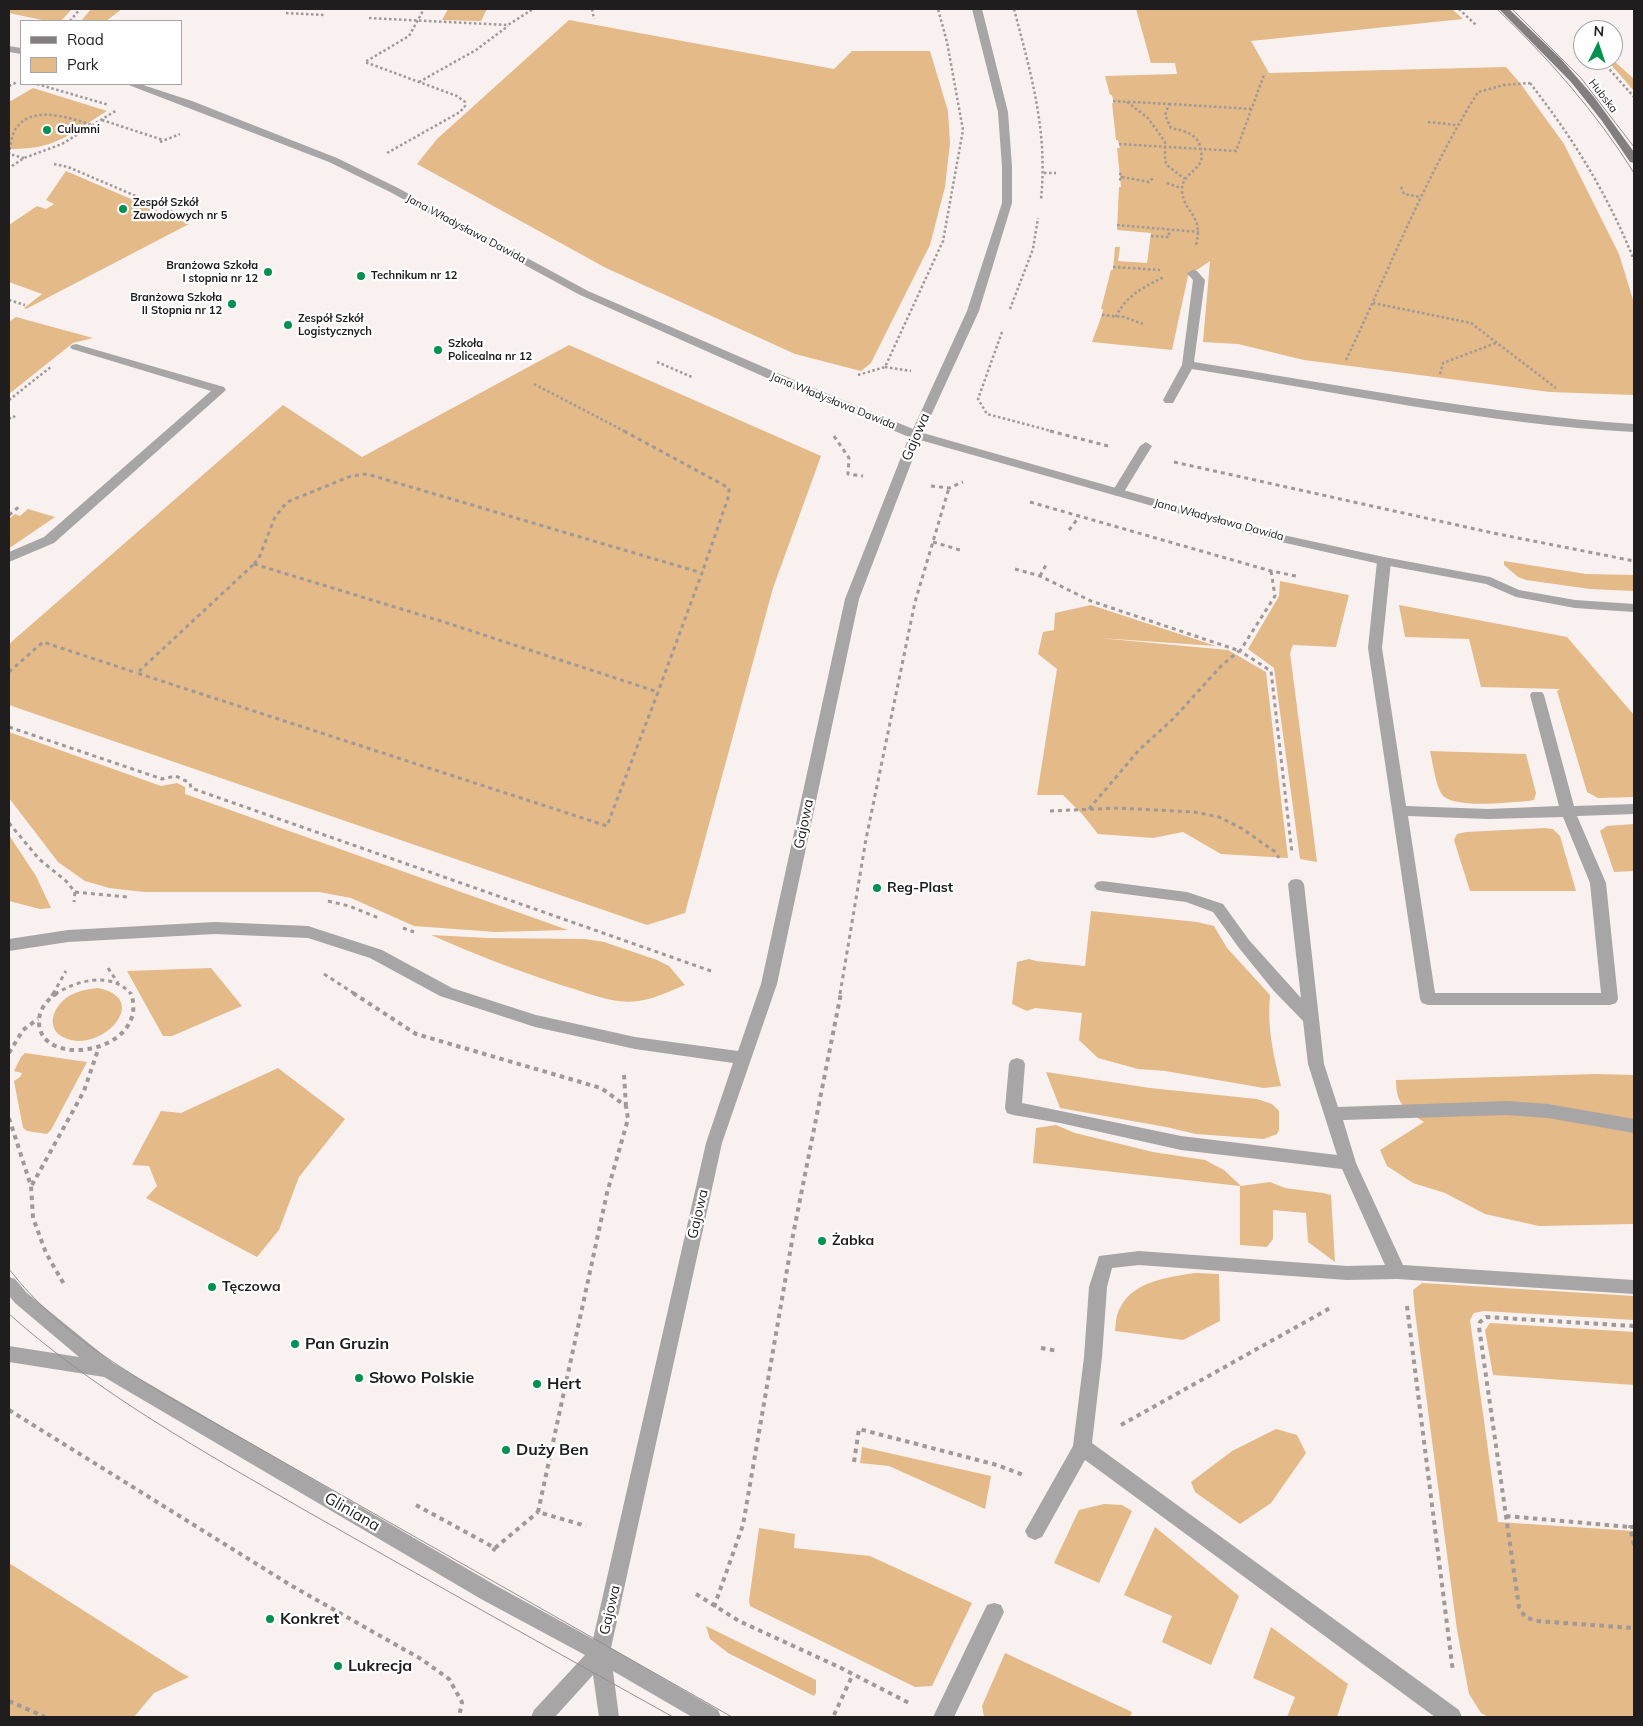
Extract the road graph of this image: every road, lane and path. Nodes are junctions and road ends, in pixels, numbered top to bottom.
1 (80, 9) edge
2 (424, 9) edge
3 (533, 9) edge
4 (592, 9) edge
5 (938, 9) edge
6 (977, 9) edge
7 (1459, 9) edge
8 (1504, 9) edge
9 (286, 13) dead end
10 (325, 15) dead end
11 (369, 18) dead end
12 (594, 19) dead end
13 (71, 20) edge
14 (418, 20) junction
15 (508, 25) junction
16 (1480, 29) dead end
17 (1610, 70) edge
18 (1264, 75) dead end
19 (1525, 77) dead end
20 (418, 82) junction
21 (1530, 83) junction
22 (134, 85) edge
23 (1634, 97) edge
24 (1113, 101) dead end
25 (1127, 101) junction
26 (1169, 104) junction
27 (1252, 109) junction
28 (113, 112) dead end
29 (101, 120) junction
30 (1428, 122) dead end
31 (92, 125) junction
32 (1456, 125) junction
33 (177, 136) dead end
34 (163, 140) junction
35 (160, 142) dead end
36 (1119, 144) dead end
37 (1165, 147) junction
38 (1202, 149) junction
39 (382, 156) dead end
40 (24, 158) junction
41 (1634, 160) edge
42 (54, 164) dead end
43 (12, 166) dead end
44 (1044, 172) dead end
45 (1056, 173) dead end
46 (1119, 174) dead end
47 (1154, 177) dead end
48 (1122, 178) junction
49 (1185, 178) junction
50 (1118, 179) dead end
51 (1167, 183) dead end
52 (1401, 187) dead end
53 (1181, 188) junction
54 (1420, 197) junction
55 (185, 217) dead end
56 (1117, 225) dead end
57 (1169, 230) junction
58 (1199, 232) junction
59 (1151, 236) dead end
60 (1194, 250) dead end
61 (1634, 260) edge
62 (1114, 267) dead end
63 (1166, 270) dead end
64 (1193, 273) dead end
65 (1169, 274) dead end
66 (9, 300) edge
67 (1373, 303) junction
68 (25, 305) dead end
69 (1102, 315) dead end
70 (1116, 317) junction
71 (1143, 324) dead end
72 (1496, 342) junction
73 (76, 347) joint
74 (1188, 365) junction
75 (853, 374) dead end
76 (534, 384) dead end
77 (1332, 390) junction
78 (9, 400) edge
79 (1169, 400) dead end
80 (1434, 405) junction
81 (16, 418) dead end
82 (9, 419) edge
83 (1006, 420) dead end
84 (1592, 426) junction
85 (1634, 428) edge
86 (916, 435) junction
87 (1143, 450) junction
88 (949, 488) dead end
89 (1118, 492) junction
90 (20, 506) dead end
91 (9, 516) edge
92 (1079, 517) dead end
93 (1070, 530) dead end
94 (933, 542) junction
95 (960, 550) dead end
96 (9, 558) edge
97 (1634, 561) edge
98 (1384, 562) junction
99 (254, 564) junction
100 (1048, 564) dead end
101 (1016, 569) dead end
102 (1271, 571) dead end
103 (702, 573) junction
104 (1040, 576) junction
105 (1634, 608) edge
106 (1240, 651) junction
107 (9, 672) edge
108 (137, 673) junction
109 (658, 692) junction
110 (1536, 695) dead end
111 (9, 727) edge
112 (1088, 809) junction
113 (1634, 809) edge
114 (1050, 811) dead end
115 (1400, 811) junction
116 (1568, 812) junction
117 (9, 823) edge
118 (1296, 884) junction
119 (1102, 886) dead end
120 (74, 902) dead end
121 (9, 945) edge
122 (118, 967) dead end
123 (99, 968) dead end
124 (108, 968) junction
125 (75, 970) dead end
126 (711, 971) dead end
127 (323, 973) dead end
128 (119, 983) junction
129 (52, 996) junction
130 (38, 1019) junction
131 (1311, 1019) junction
132 (99, 1047) junction
133 (9, 1054) edge
134 (742, 1058) junction
135 (1017, 1064) dead end
136 (624, 1076) dead end
137 (626, 1106) junction
138 (1332, 1114) junction
139 (9, 1118) edge
140 (1634, 1126) edge
141 (1348, 1163) junction
142 (31, 1186) junction
143 (1397, 1272) junction
144 (9, 1284) edge
145 (66, 1287) dead end
146 (1634, 1287) edge
147 (1337, 1305) dead end
148 (1634, 1326) edge
149 (9, 1354) edge
150 (107, 1369) junction
151 (9, 1410) edge
152 (1082, 1446) junction
153 (854, 1462) dead end
154 (1059, 1487) junction
155 (409, 1500) dead end
156 (538, 1512) junction
157 (1506, 1516) junction
158 (586, 1526) dead end
159 (1632, 1527) edge
160 (1035, 1531) dead end
161 (1634, 1546) edge
162 (495, 1548) junction
163 (491, 1555) dead end
164 (696, 1594) dead end
165 (714, 1607) junction
166 (994, 1612) dead end
167 (1634, 1628) edge
168 (600, 1653) junction
169 (853, 1674) junction
170 (1454, 1678) dead end
171 (9, 1701) edge
172 (919, 1709) dead end
173 (834, 1715) dead end
174 (45, 1717) edge
175 (459, 1717) edge
176 (541, 1717) edge
177 (609, 1717) edge
178 (711, 1717) edge
179 (943, 1717) edge
180 (1452, 1717) edge

1 - 13 path
2 - 14 path
3 - 15 path
4 - 12 path
5 - 75 path
6 - 86 street, Gajowa
7 - 16 path
8 - 41 street, Hubska
9 - 10 path
11 - 14 path
14 - 15 path
14 - 20 path
15 - 20 path
17 - 23 path
18 - 27 path
19 - 21 path
20 - 39 path
21 - 32 path
21 - 61 path
22 - 86 street, Jana Władysława Dawida
24 - 25 path
25 - 26 path
25 - 37 path
26 - 27 path
26 - 38 path
27 - 38 path
28 - 29 path
29 - 31 path
29 - 34 path
30 - 32 path
31 - 40 path
31 - 40 path
32 - 54 path
33 - 34 path
34 - 35 path
36 - 37 path
37 - 38 path
37 - 49 path
38 - 49 path
40 - 43 path
42 - 55 path
44 - 45 path
46 - 48 path
47 - 48 path
48 - 50 path
49 - 53 path
51 - 53 path
52 - 54 path
53 - 58 path
54 - 67 path
56 - 57 path
57 - 58 path
57 - 59 path
58 - 60 path
62 - 63 path
64 - 74 street
65 - 70 path
66 - 68 path
67 - 72 path
67 - 77 path
69 - 70 path
70 - 71 path
72 - 80 path
72 - 84 path
73 - 78 path
73 - 96 street
74 - 77 street
74 - 79 street
76 - 103 path
77 - 80 street
80 - 84 street
81 - 82 path
83 - 87 path
84 - 85 street
86 - 89 street, Jana Władysława Dawida
86 - 134 street, Gajowa
87 - 89 street
87 - 97 path
88 - 94 path
89 - 98 street, Jana Władysława Dawida
90 - 91 path
92 - 93 path
94 - 95 path
94 - 165 path
98 - 105 street, Jana Władysława Dawida
98 - 115 street
99 - 103 path
99 - 108 path
99 - 109 path
100 - 104 path
101 - 104 path
102 - 106 path
103 - 109 path
104 - 106 path
106 - 112 path
106 - 118 path
107 - 108 path
108 - 109 path
110 - 116 street
111 - 126 path
112 - 114 path
112 - 118 path
113 - 116 street
115 - 116 street
115 - 116 street
117 - 120 path
118 - 131 street
119 - 131 street
121 - 134 street
122 - 124 path
123 - 124 path
124 - 128 path
125 - 129 path
127 - 137 path
128 - 129 path
128 - 132 path
129 - 130 path
130 - 132 path
130 - 133 path
131 - 138 street
132 - 142 path
134 - 168 street, Gajowa
135 - 141 street
136 - 137 path
137 - 156 path
138 - 140 street
138 - 141 street
139 - 142 path
141 - 143 street
142 - 145 path
143 - 146 street
143 - 152 street
143 - 170 path
144 - 150 street, Gliniana
147 - 152 path
148 - 157 path
149 - 150 street
150 - 168 street, Gliniana
151 - 175 path
152 - 154 street
152 - 180 street
153 - 154 path
154 - 160 street
155 - 162 path
156 - 158 path
156 - 162 path
157 - 159 path
157 - 167 path
159 - 161 path
162 - 163 path
164 - 165 path
165 - 169 path
166 - 179 street
168 - 176 street, Gajowa
168 - 177 street, Gajowa
168 - 178 street, Gliniana
169 - 172 path
169 - 173 path
171 - 174 path

